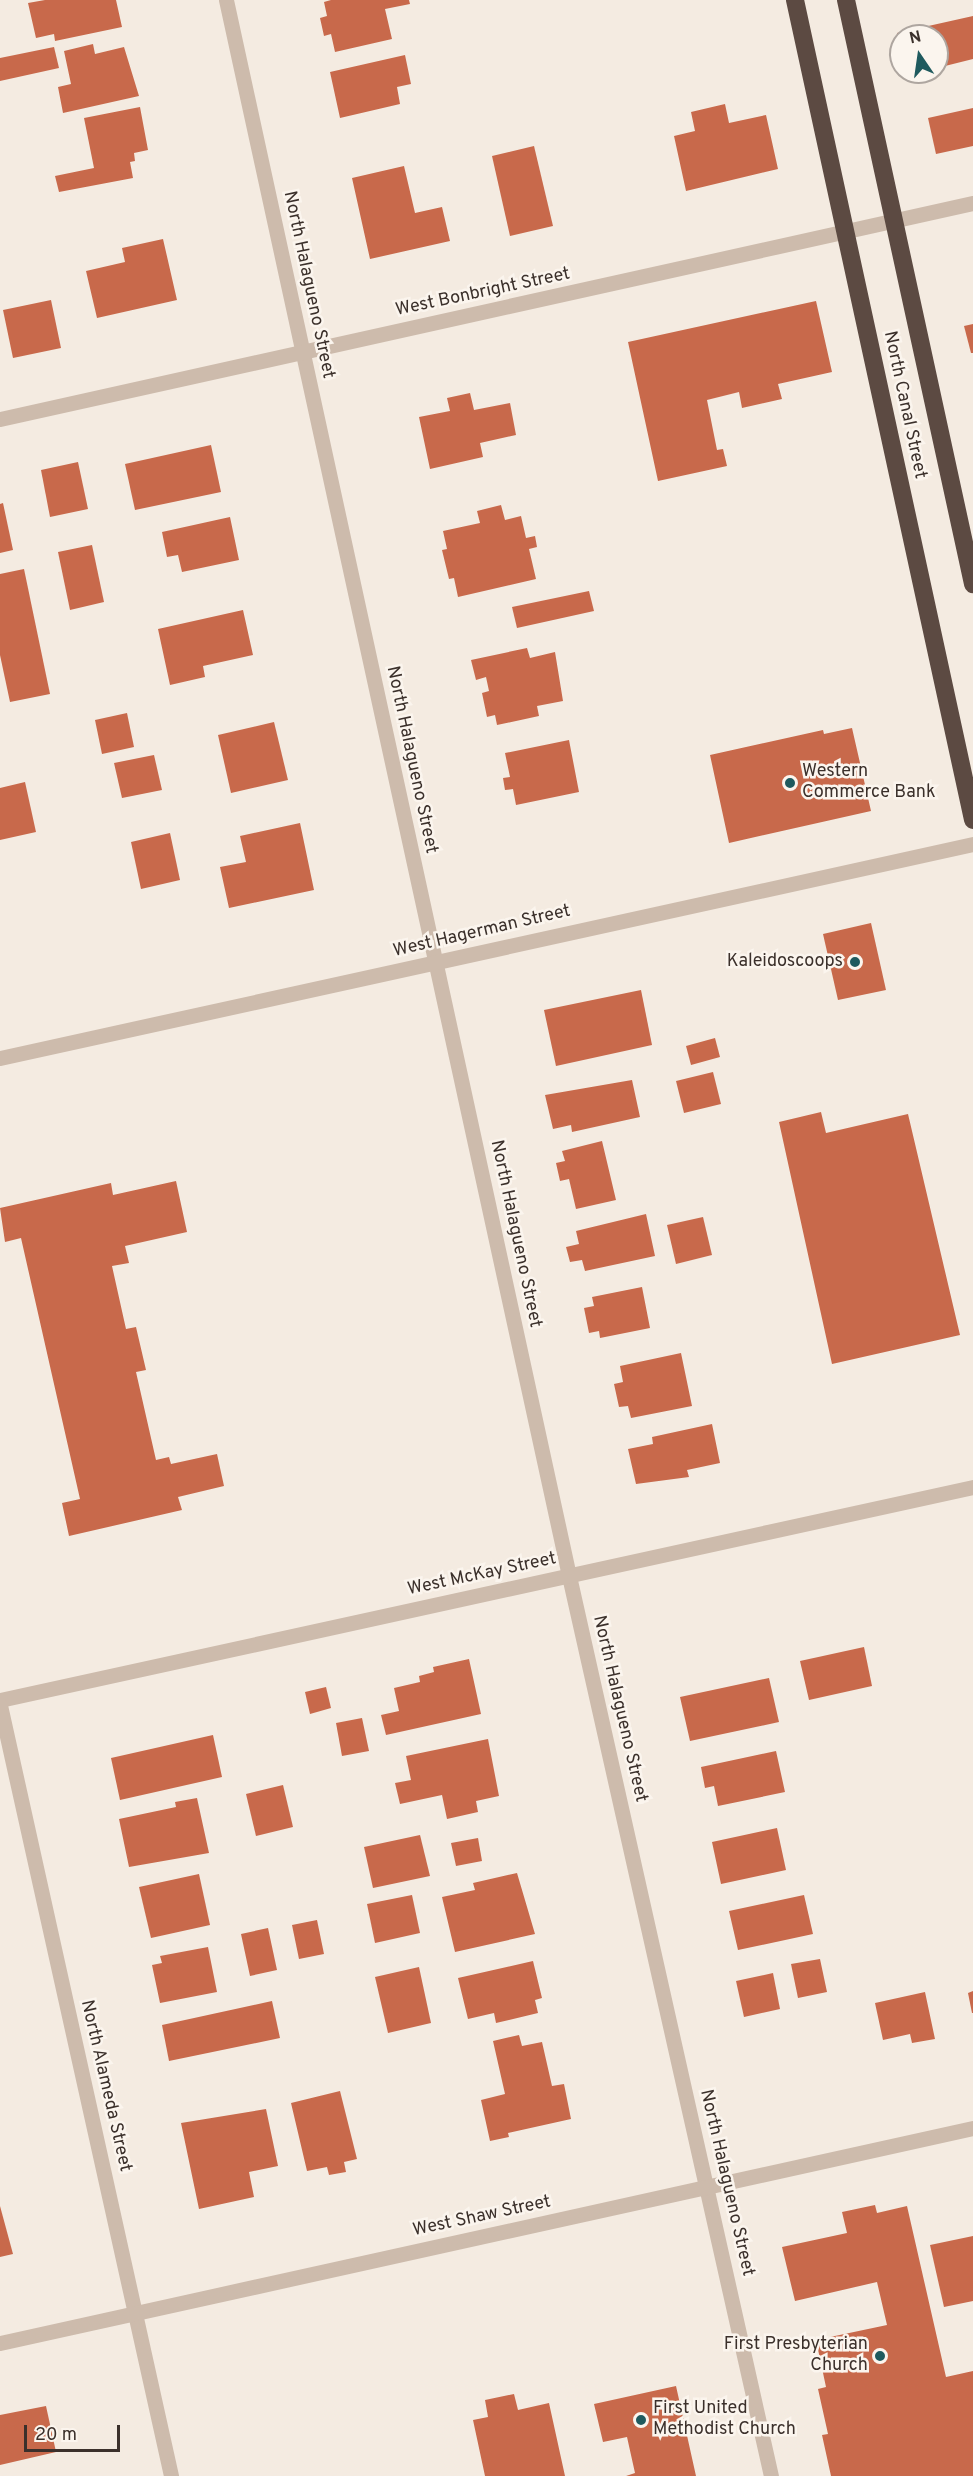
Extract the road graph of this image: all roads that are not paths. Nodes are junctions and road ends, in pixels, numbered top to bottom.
1 (226, 0) edge
2 (795, 0) edge
3 (846, 0) edge
4 (973, 203) edge
5 (894, 220) junction
6 (845, 231) junction
7 (303, 352) junction
8 (0, 419) edge
9 (973, 584) edge
10 (973, 820) edge
11 (973, 844) edge
12 (436, 963) junction
13 (0, 1058) edge
14 (973, 1487) edge
15 (569, 1576) junction
16 (0, 1700) edge
17 (0, 1705) edge
18 (973, 2128) edge
19 (706, 2187) junction
20 (135, 2312) junction
21 (0, 2343) edge
22 (171, 2476) edge
23 (771, 2476) edge

1 - 7 street, North Halagueno Street
2 - 6 highway, North Canal Street
3 - 5 highway, North Canal Street
4 - 5 street, West Bonbright Street
5 - 6 street, West Bonbright Street
5 - 9 highway, North Canal Street
6 - 7 street, West Bonbright Street
6 - 10 highway, North Canal Street
7 - 8 street, West Bonbright Street
7 - 12 street, North Halagueno Street
11 - 12 street, West Hagerman Street
12 - 13 street, West Hagerman Street
12 - 15 street, North Halagueno Street
14 - 15 street, West McKay Street
15 - 16 street, West McKay Street
15 - 19 street, North Halagueno Street
17 - 20 street, North Alameda Street
18 - 19 street, West Shaw Street
19 - 20 street, West Shaw Street
19 - 23 street, North Halagueno Street
20 - 21 street, West Shaw Street
20 - 22 street, North Alameda Street

